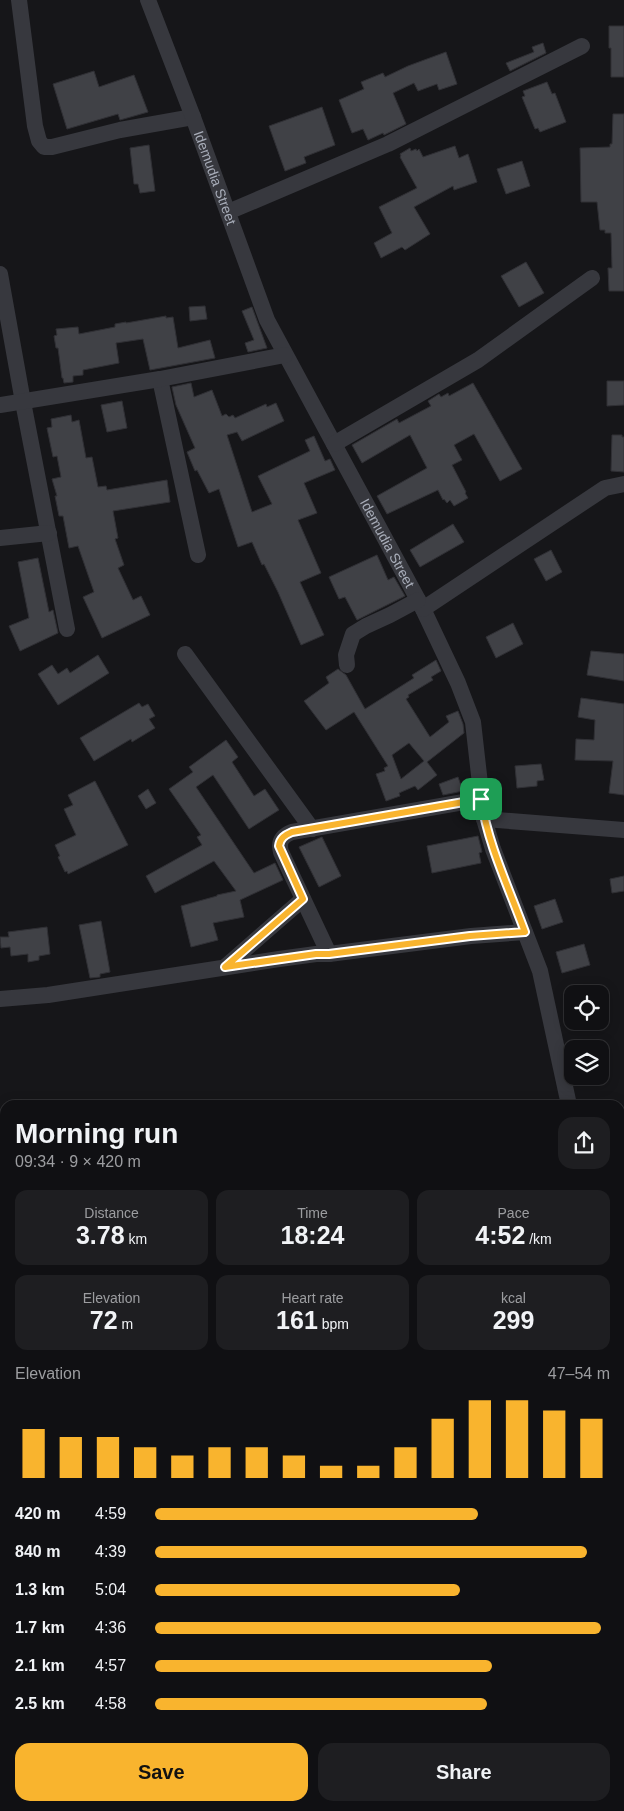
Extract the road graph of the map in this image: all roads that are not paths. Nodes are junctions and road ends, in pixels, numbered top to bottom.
1 (20, 0) edge
2 (148, 0) edge
3 (582, 46) dead end
4 (194, 117) junction
5 (228, 212) junction
6 (0, 274) edge
7 (592, 278) dead end
8 (284, 355) junction
9 (160, 379) junction
10 (23, 402) junction
11 (0, 405) edge
12 (334, 444) junction
13 (624, 484) edge
14 (49, 533) junction
15 (0, 538) edge
16 (198, 555) dead end
17 (420, 605) junction
18 (67, 629) dead end
19 (185, 654) dead end
20 (347, 665) dead end
21 (481, 799) junction
22 (484, 819) junction
23 (312, 829) junction
24 (624, 830) edge
25 (303, 899) junction
26 (525, 932) junction
27 (329, 954) junction
28 (225, 967) junction
29 (0, 999) edge
30 (568, 1100) edge

1 - 4 street
2 - 4 street, Idemudia Street
3 - 5 street
4 - 5 street, Idemudia Street
5 - 8 street, Idemudia Street
6 - 10 street
7 - 12 street
8 - 9 street
8 - 12 street, Idemudia Street
9 - 10 street
9 - 16 street
10 - 11 street
10 - 14 street
12 - 17 street, Idemudia Street
13 - 17 street
14 - 15 street
14 - 18 street
17 - 20 street
17 - 21 street, Idemudia Street
19 - 23 street
21 - 22 street, Idemudia Street
21 - 23 street
22 - 24 street
22 - 26 street, Idemudia Street
23 - 25 street
25 - 27 street
25 - 28 street
26 - 27 street
26 - 30 street, Idemudia Street
27 - 28 street
28 - 29 street

